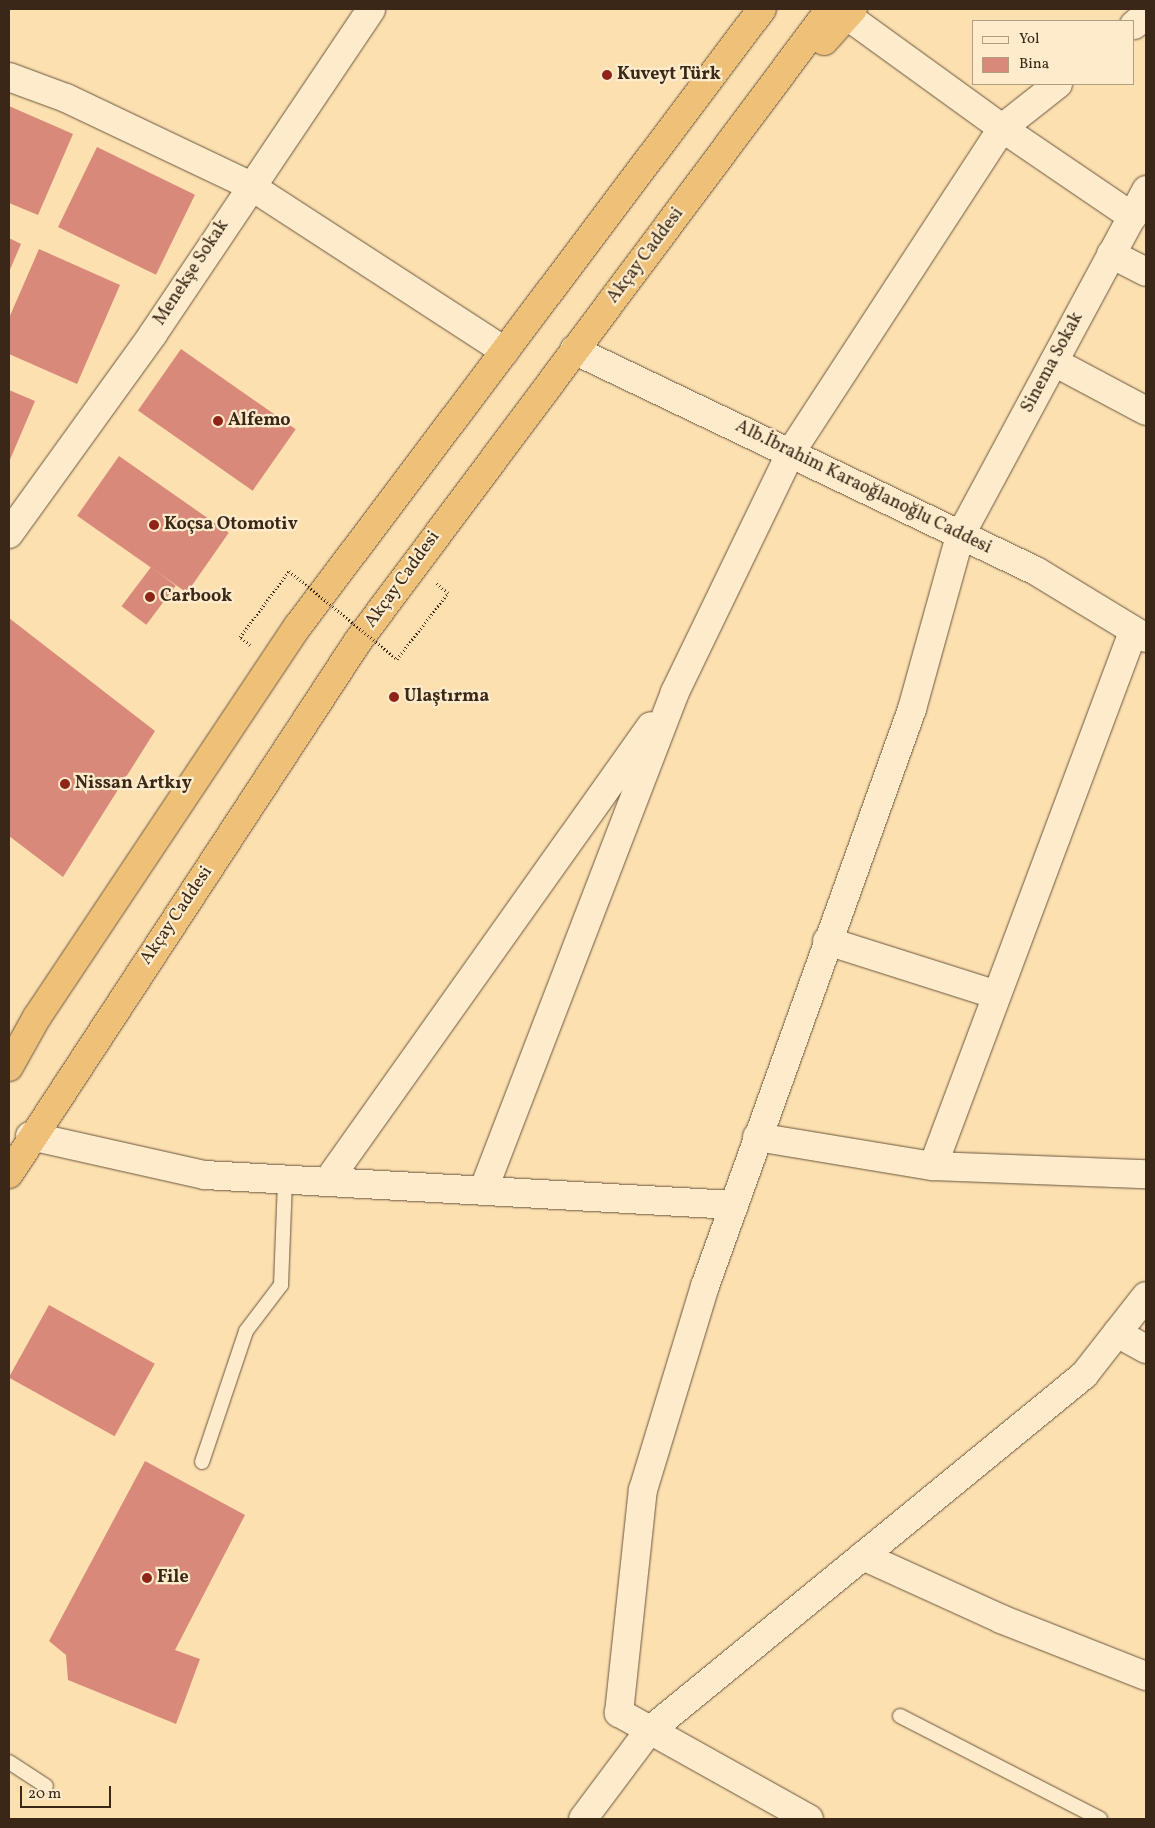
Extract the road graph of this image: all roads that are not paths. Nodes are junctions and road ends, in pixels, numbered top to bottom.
1 (371, 9) edge
2 (747, 9) edge
3 (762, 9) edge
4 (843, 11) edge
5 (1146, 15) edge
6 (1135, 24) edge
7 (9, 77) edge
8 (1057, 85) edge
9 (690, 103) junction
10 (1002, 128) junction
11 (249, 185) junction
12 (1146, 190) edge
13 (1134, 217) junction
14 (1112, 254) junction
15 (1146, 272) edge
16 (574, 350) junction
17 (505, 351) junction
18 (1054, 362) junction
19 (1146, 411) edge
20 (791, 452) junction
21 (9, 532) edge
22 (960, 536) junction
23 (1139, 635) edge
24 (676, 692) junction
25 (827, 941) junction
26 (997, 996) junction
27 (9, 1067) edge
28 (30, 1136) junction
29 (757, 1137) junction
30 (933, 1166) junction
31 (9, 1174) edge
32 (1146, 1174) edge
33 (285, 1180) junction
34 (328, 1182) junction
35 (483, 1191) junction
36 (734, 1205) junction
37 (1146, 1296) edge
38 (1117, 1333) junction
39 (1146, 1349) edge
40 (202, 1462) dead end
41 (863, 1556) junction
42 (1146, 1676) edge
43 (900, 1716) dead end
44 (648, 1732) junction
45 (9, 1762) edge
46 (46, 1786) dead end
47 (583, 1819) edge
48 (810, 1819) edge
49 (1100, 1819) edge

1 - 11 street, Menekşe Sokak
2 - 9 highway
3 - 9 highway
4 - 10 street
4 - 16 highway, Akçay Caddesi
5 - 6 street
7 - 11 street
8 - 10 street
9 - 17 highway
10 - 13 street
10 - 20 street
11 - 17 street
11 - 21 street, Menekşe Sokak
12 - 13 street, Sinema Sokak
13 - 14 street, Sinema Sokak
14 - 15 street
14 - 18 street, Sinema Sokak
16 - 20 street, Alb.İbrahim Karaoğlanoğlu Caddesi
16 - 28 highway, Akçay Caddesi
17 - 27 highway
18 - 19 street
18 - 22 street, Sinema Sokak
20 - 22 street, Alb.İbrahim Karaoğlanoğlu Caddesi
20 - 24 street
22 - 23 street, Alb.İbrahim Karaoğlanoğlu Caddesi
22 - 25 street, Sinema Sokak
23 - 26 street
24 - 34 street
24 - 35 street
25 - 26 street
25 - 29 street, Sinema Sokak
26 - 30 street
28 - 31 highway, Akçay Caddesi
28 - 33 street
29 - 30 street
29 - 36 street, Sinema Sokak
30 - 32 street
33 - 34 street
33 - 40 lane
34 - 35 street
35 - 36 street
36 - 44 street, Sinema Sokak
37 - 38 street
38 - 39 street
38 - 41 street
41 - 42 street
41 - 44 street
43 - 49 lane
44 - 47 street
44 - 48 street
45 - 46 lane

